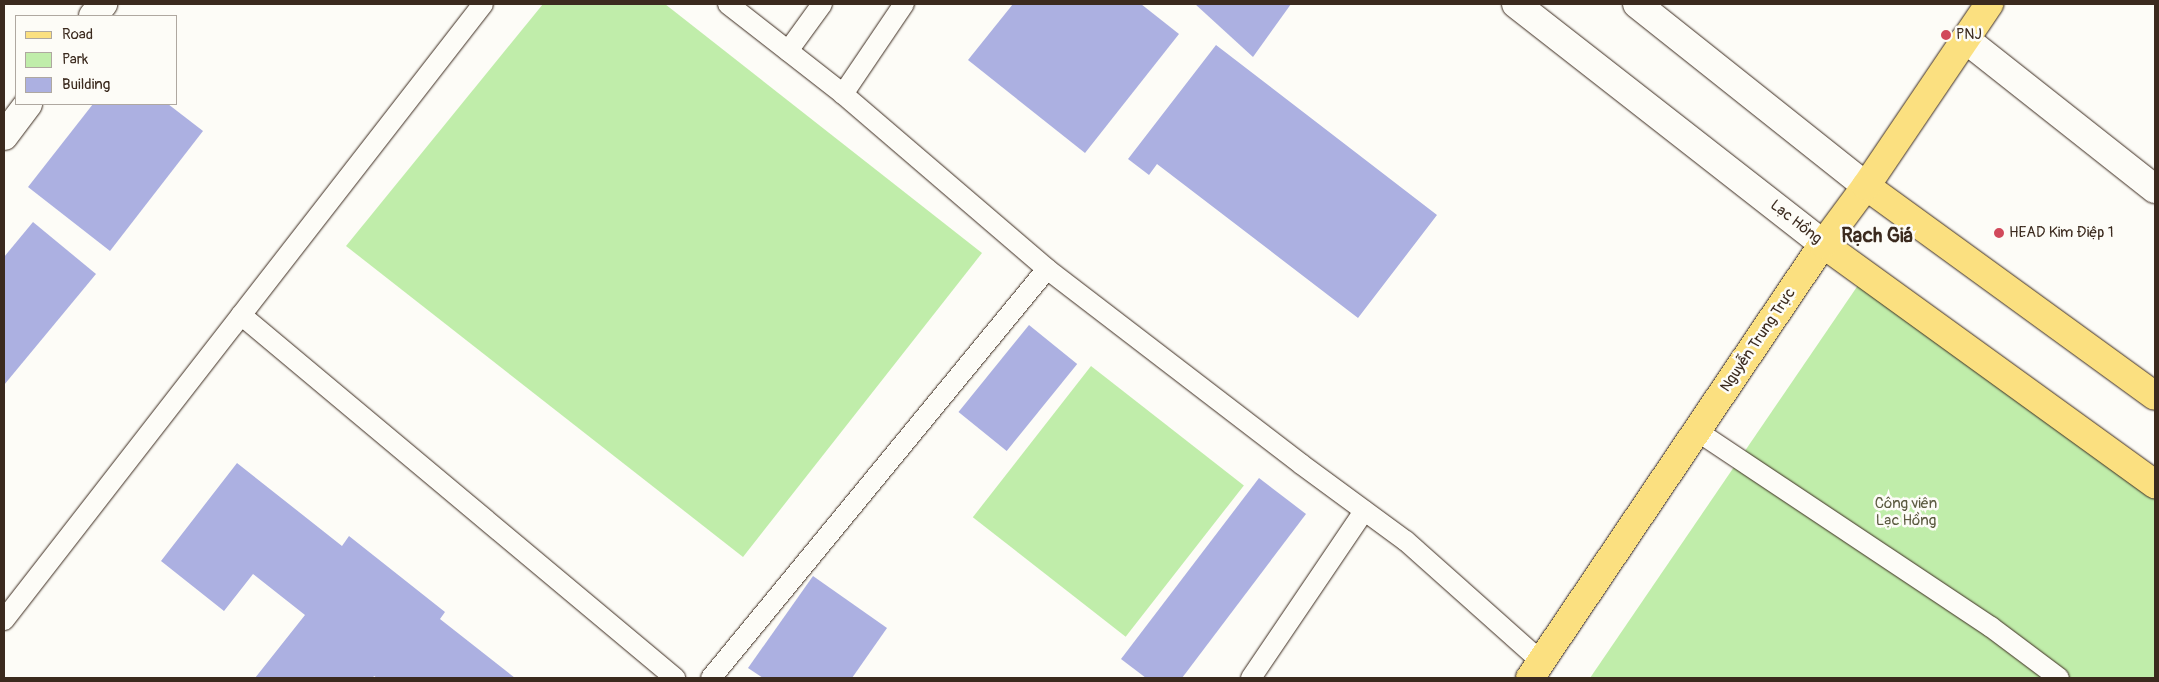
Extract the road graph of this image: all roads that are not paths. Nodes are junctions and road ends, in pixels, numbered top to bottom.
1 (103, 4) edge
2 (483, 4) edge
3 (728, 4) edge
4 (822, 4) edge
5 (904, 4) edge
6 (1516, 4) edge
7 (1989, 4) edge
8 (1644, 6) edge
9 (95, 15) edge
10 (1965, 39) junction
11 (788, 51) junction
12 (843, 94) junction
13 (27, 105) edge
14 (4, 136) edge
15 (1866, 186) junction
16 (2155, 189) edge
17 (1823, 244) junction
18 (1047, 269) junction
19 (241, 315) junction
20 (2155, 396) edge
21 (1697, 431) junction
22 (2155, 484) edge
23 (1364, 511) junction
24 (4, 620) edge
25 (1536, 670) edge
26 (675, 678) edge
27 (712, 678) edge
28 (1251, 678) edge
29 (2059, 678) edge

1 - 9 main road
2 - 19 lane
3 - 11 lane
4 - 11 lane
5 - 12 lane
6 - 17 main road, Lạc Hồng
7 - 10 main road, Nguyễn Trung Trực
8 - 15 main road
10 - 15 main road, Nguyễn Trung Trực
10 - 16 main road
11 - 12 lane
12 - 18 lane
13 - 14 main road
15 - 17 main road, Nguyễn Trung Trực
15 - 20 main road
17 - 21 main road, Nguyễn Trung Trực
17 - 22 main road, Lạc Hồng
18 - 23 lane
18 - 27 lane
19 - 24 lane
19 - 26 lane
21 - 25 main road, Nguyễn Trung Trực
21 - 29 lane
23 - 25 lane
23 - 28 lane

